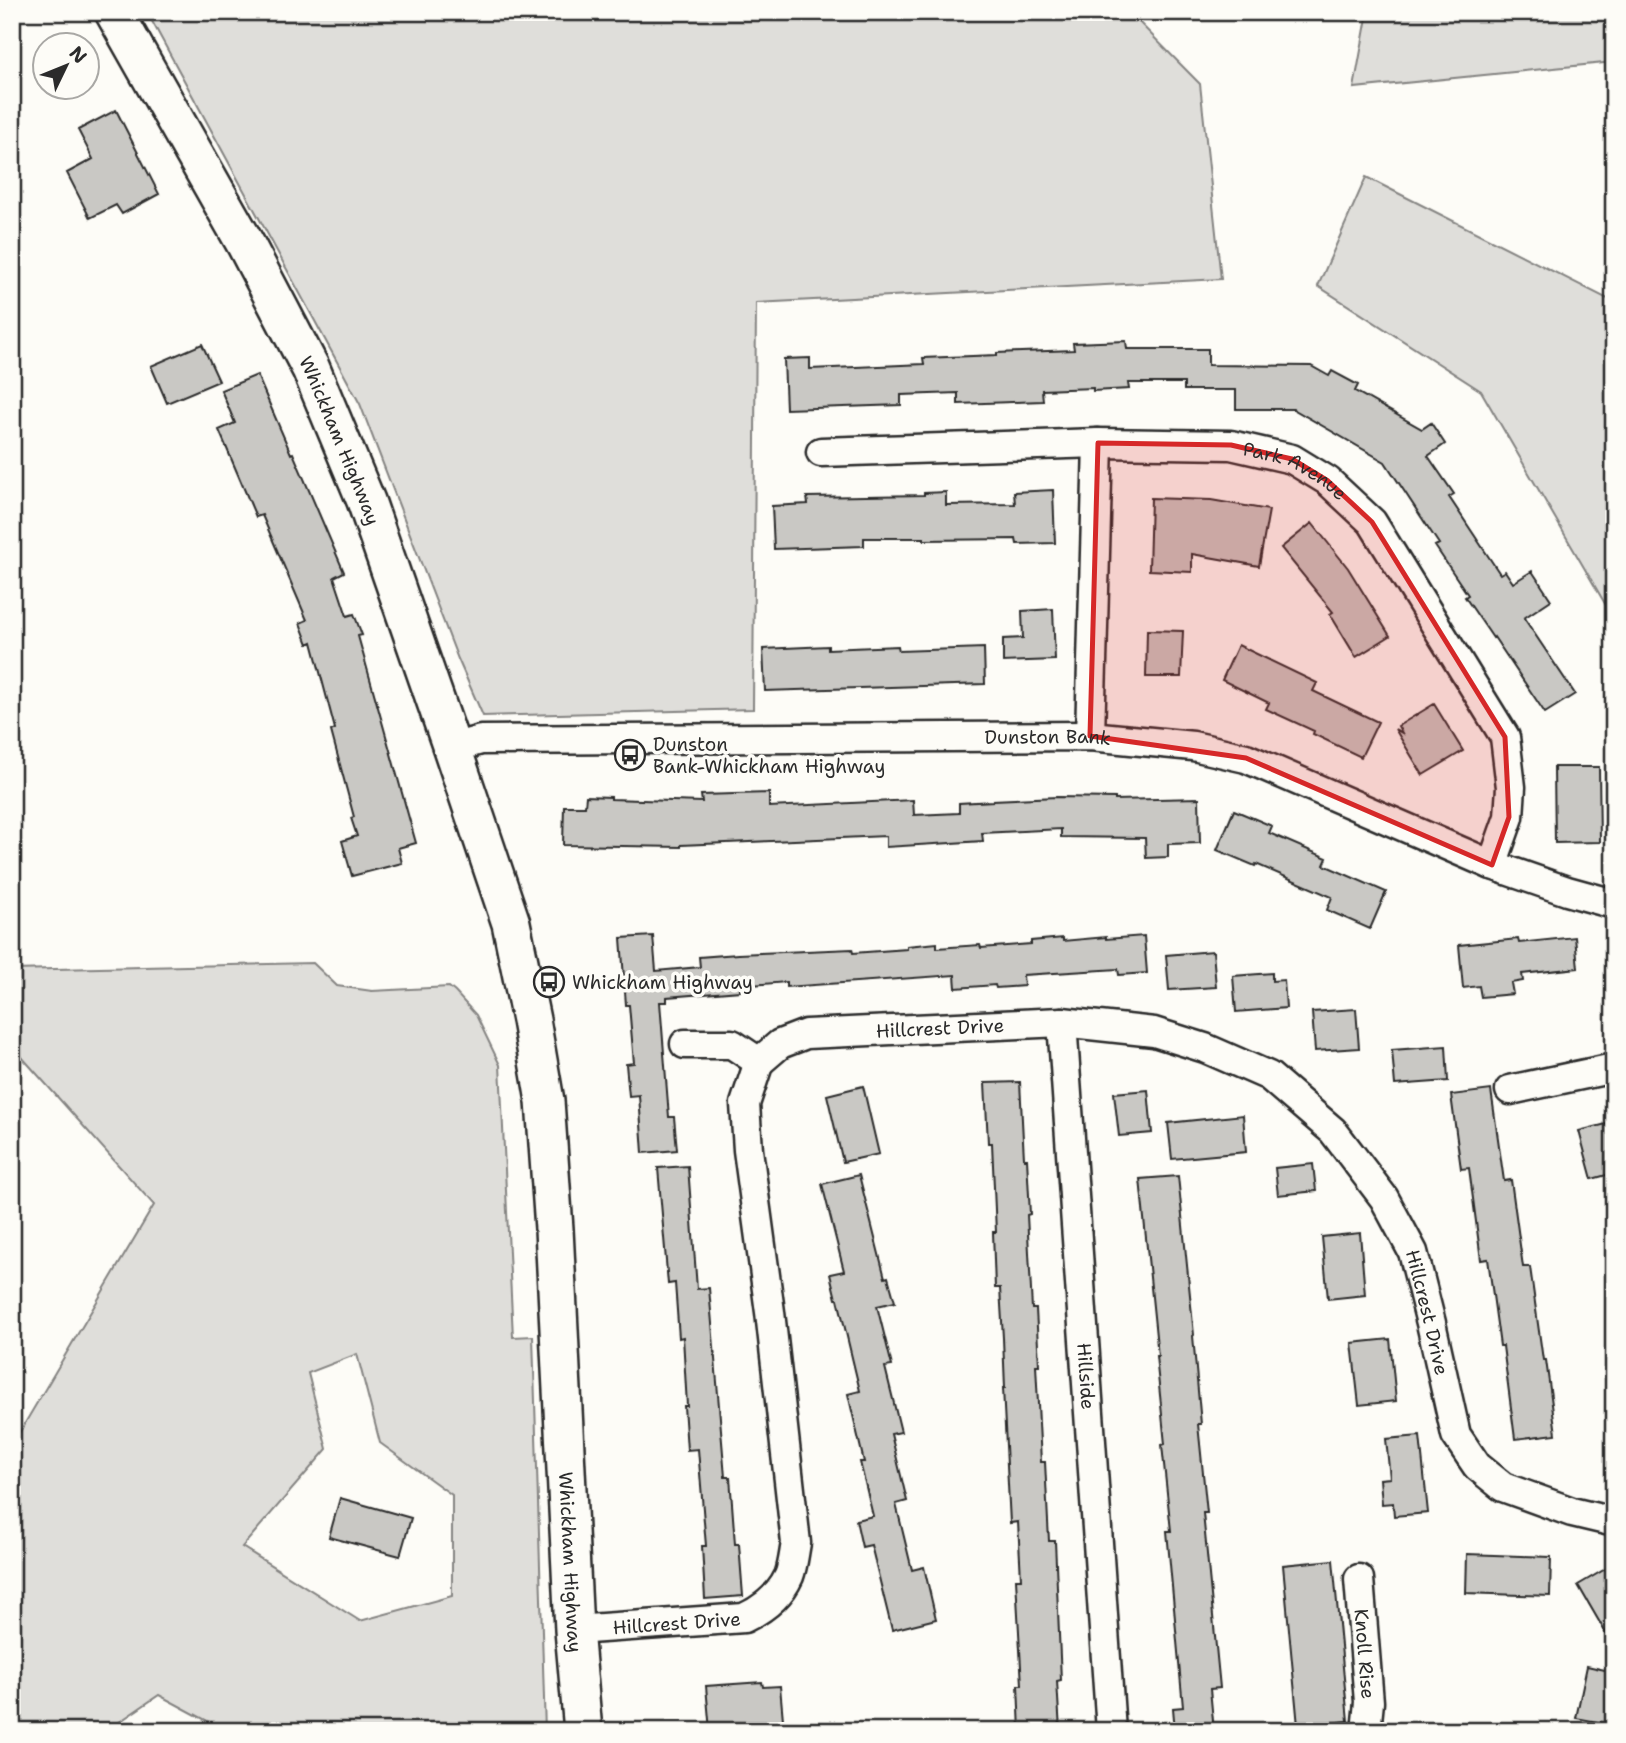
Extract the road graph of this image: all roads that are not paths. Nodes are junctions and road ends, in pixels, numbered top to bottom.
1 (114, 12) edge
2 (1098, 443) junction
3 (821, 452) dead end
4 (1090, 736) junction
5 (452, 748) junction
6 (1492, 865) junction
7 (1614, 904) edge
8 (1062, 1022) junction
9 (685, 1044) dead end
10 (759, 1062) junction
11 (1614, 1068) edge
12 (1510, 1090) dead end
13 (1614, 1522) edge
14 (1359, 1579) dead end
15 (574, 1630) junction
16 (583, 1731) edge
17 (1111, 1731) edge
18 (1366, 1731) edge

1 - 5 main road, Whickham Highway
2 - 3 street, Park Avenue
2 - 4 street
2 - 6 street, Park Avenue
4 - 5 street, Dunston Bank
4 - 6 street, Dunston Bank
5 - 15 main road, Whickham Highway
6 - 7 street, Dunston Bank
8 - 10 street, Hillcrest Drive
8 - 13 street, Hillcrest Drive
8 - 17 street, Hillside
9 - 10 street
10 - 15 street, Hillcrest Drive
11 - 12 street
14 - 18 street, Knoll Rise
15 - 16 main road, Whickham Highway

